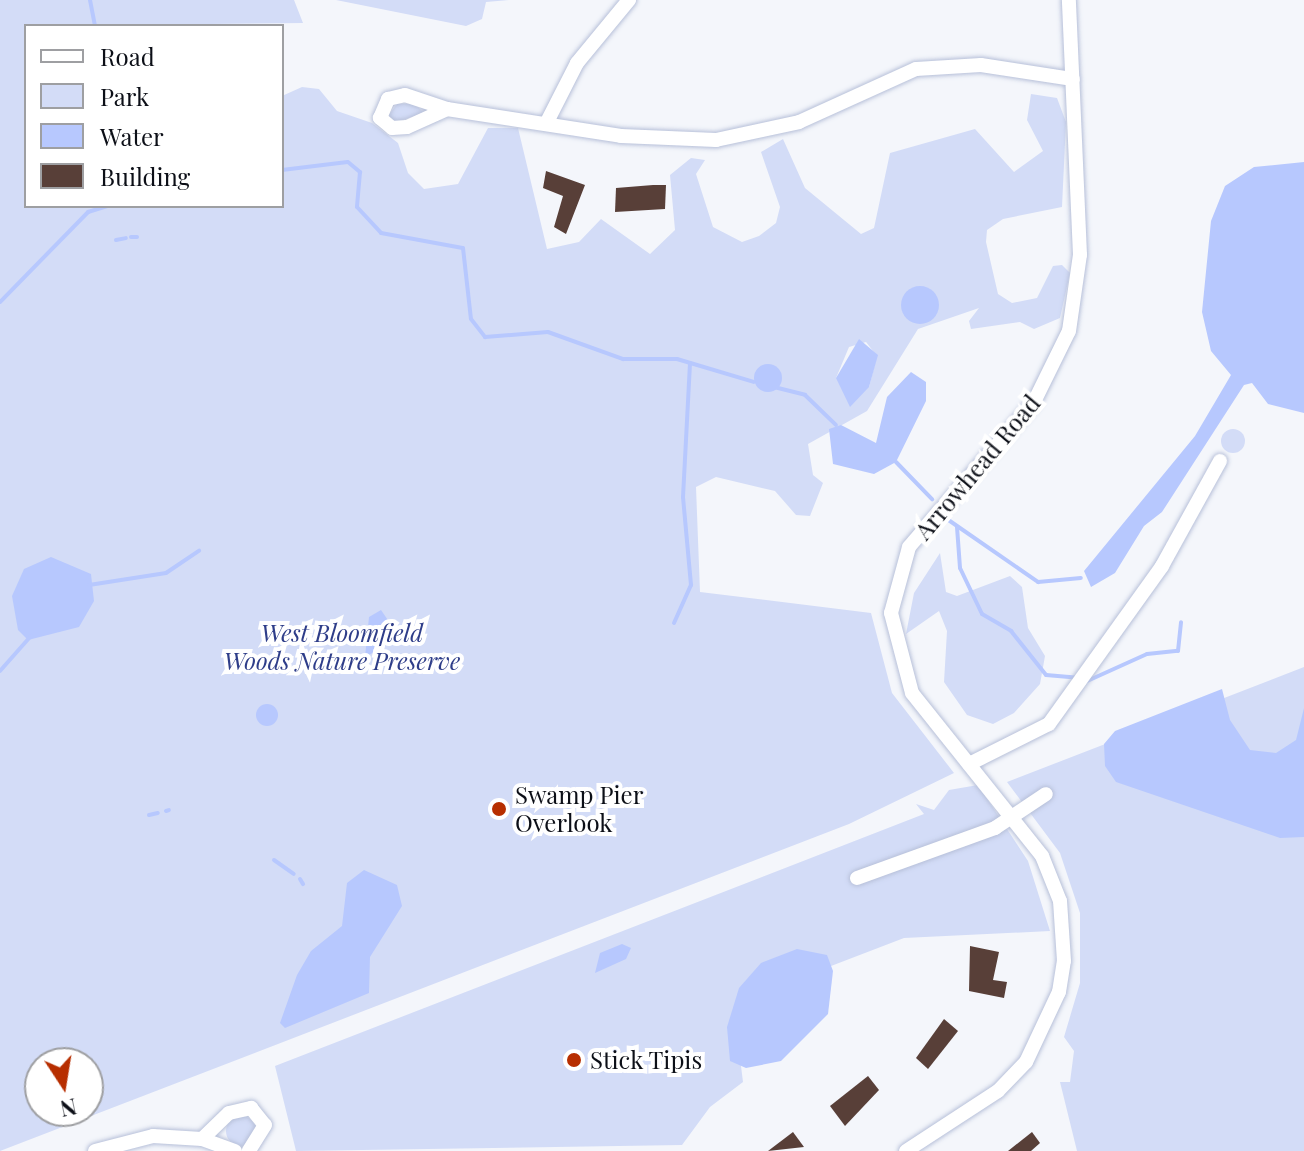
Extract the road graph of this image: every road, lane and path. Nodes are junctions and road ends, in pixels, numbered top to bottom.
1 (629, 0) edge
2 (1069, 0) edge
3 (1073, 79) junction
4 (447, 109) dead end
5 (547, 122) junction
6 (1220, 461) dead end
7 (969, 764) junction
8 (1046, 794) dead end
9 (1013, 816) junction
10 (857, 878) dead end
11 (202, 1139) junction
12 (95, 1151) edge
13 (235, 1151) edge
14 (249, 1151) edge
15 (906, 1151) edge

1 - 5 street
2 - 3 street, Arrowhead Road
3 - 5 street
3 - 7 street, Arrowhead Road
4 - 5 street
6 - 7 street
7 - 9 street, Arrowhead Road
8 - 9 street
9 - 10 street
9 - 15 street, Arrowhead Road
11 - 12 street
11 - 13 street
11 - 14 street

